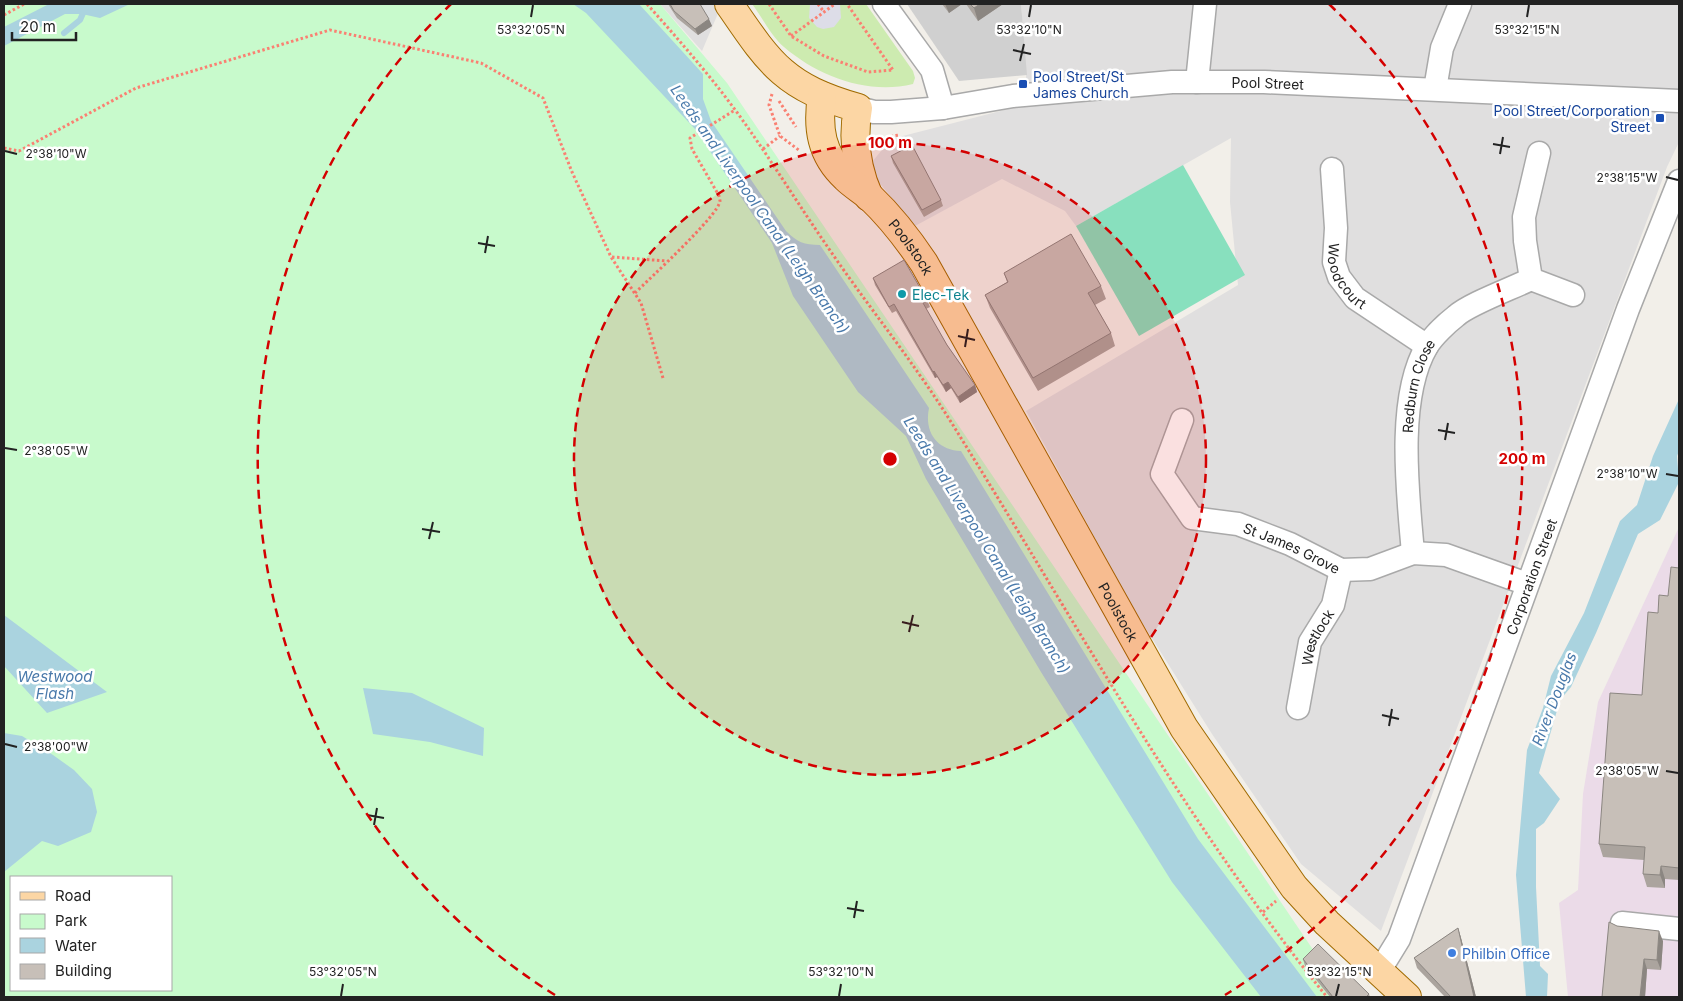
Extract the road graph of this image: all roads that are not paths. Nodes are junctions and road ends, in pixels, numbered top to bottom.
1 (728, 4) edge
2 (884, 4) edge
3 (1205, 4) edge
4 (1460, 4) edge
5 (1197, 82) junction
6 (1435, 88) junction
7 (822, 96) junction
8 (1679, 101) edge
9 (858, 108) junction
10 (943, 108) junction
11 (1539, 153) dead end
12 (1332, 169) dead end
13 (1679, 181) edge
14 (869, 196) junction
15 (1531, 279) junction
16 (1574, 295) dead end
17 (1427, 346) junction
18 (1182, 420) dead end
19 (1413, 553) junction
20 (1341, 570) junction
21 (1527, 584) junction
22 (1298, 708) dead end
23 (1622, 923) dead end
24 (1679, 929) edge
25 (1380, 970) junction
26 (1407, 997) edge

1 - 7 main road
2 - 10 street
3 - 5 street
4 - 6 street
5 - 6 street, Pool Street
5 - 10 street, Pool Street
6 - 8 street, Pool Street
7 - 9 main road
7 - 14 main road, Poolstock
9 - 10 street, Pool Street
9 - 14 main road, Poolstock
11 - 15 street
12 - 17 street, Woodcourt
13 - 21 street, Corporation Street
14 - 25 main road, Poolstock
15 - 16 street
15 - 17 street, Redburn Close
17 - 19 street, Redburn Close
18 - 20 street, St James Grove
19 - 20 street, St James Grove
19 - 21 street, St James Grove
20 - 22 street, Westlock
21 - 25 street, Corporation Street
23 - 24 street
25 - 26 main road, Poolstock

